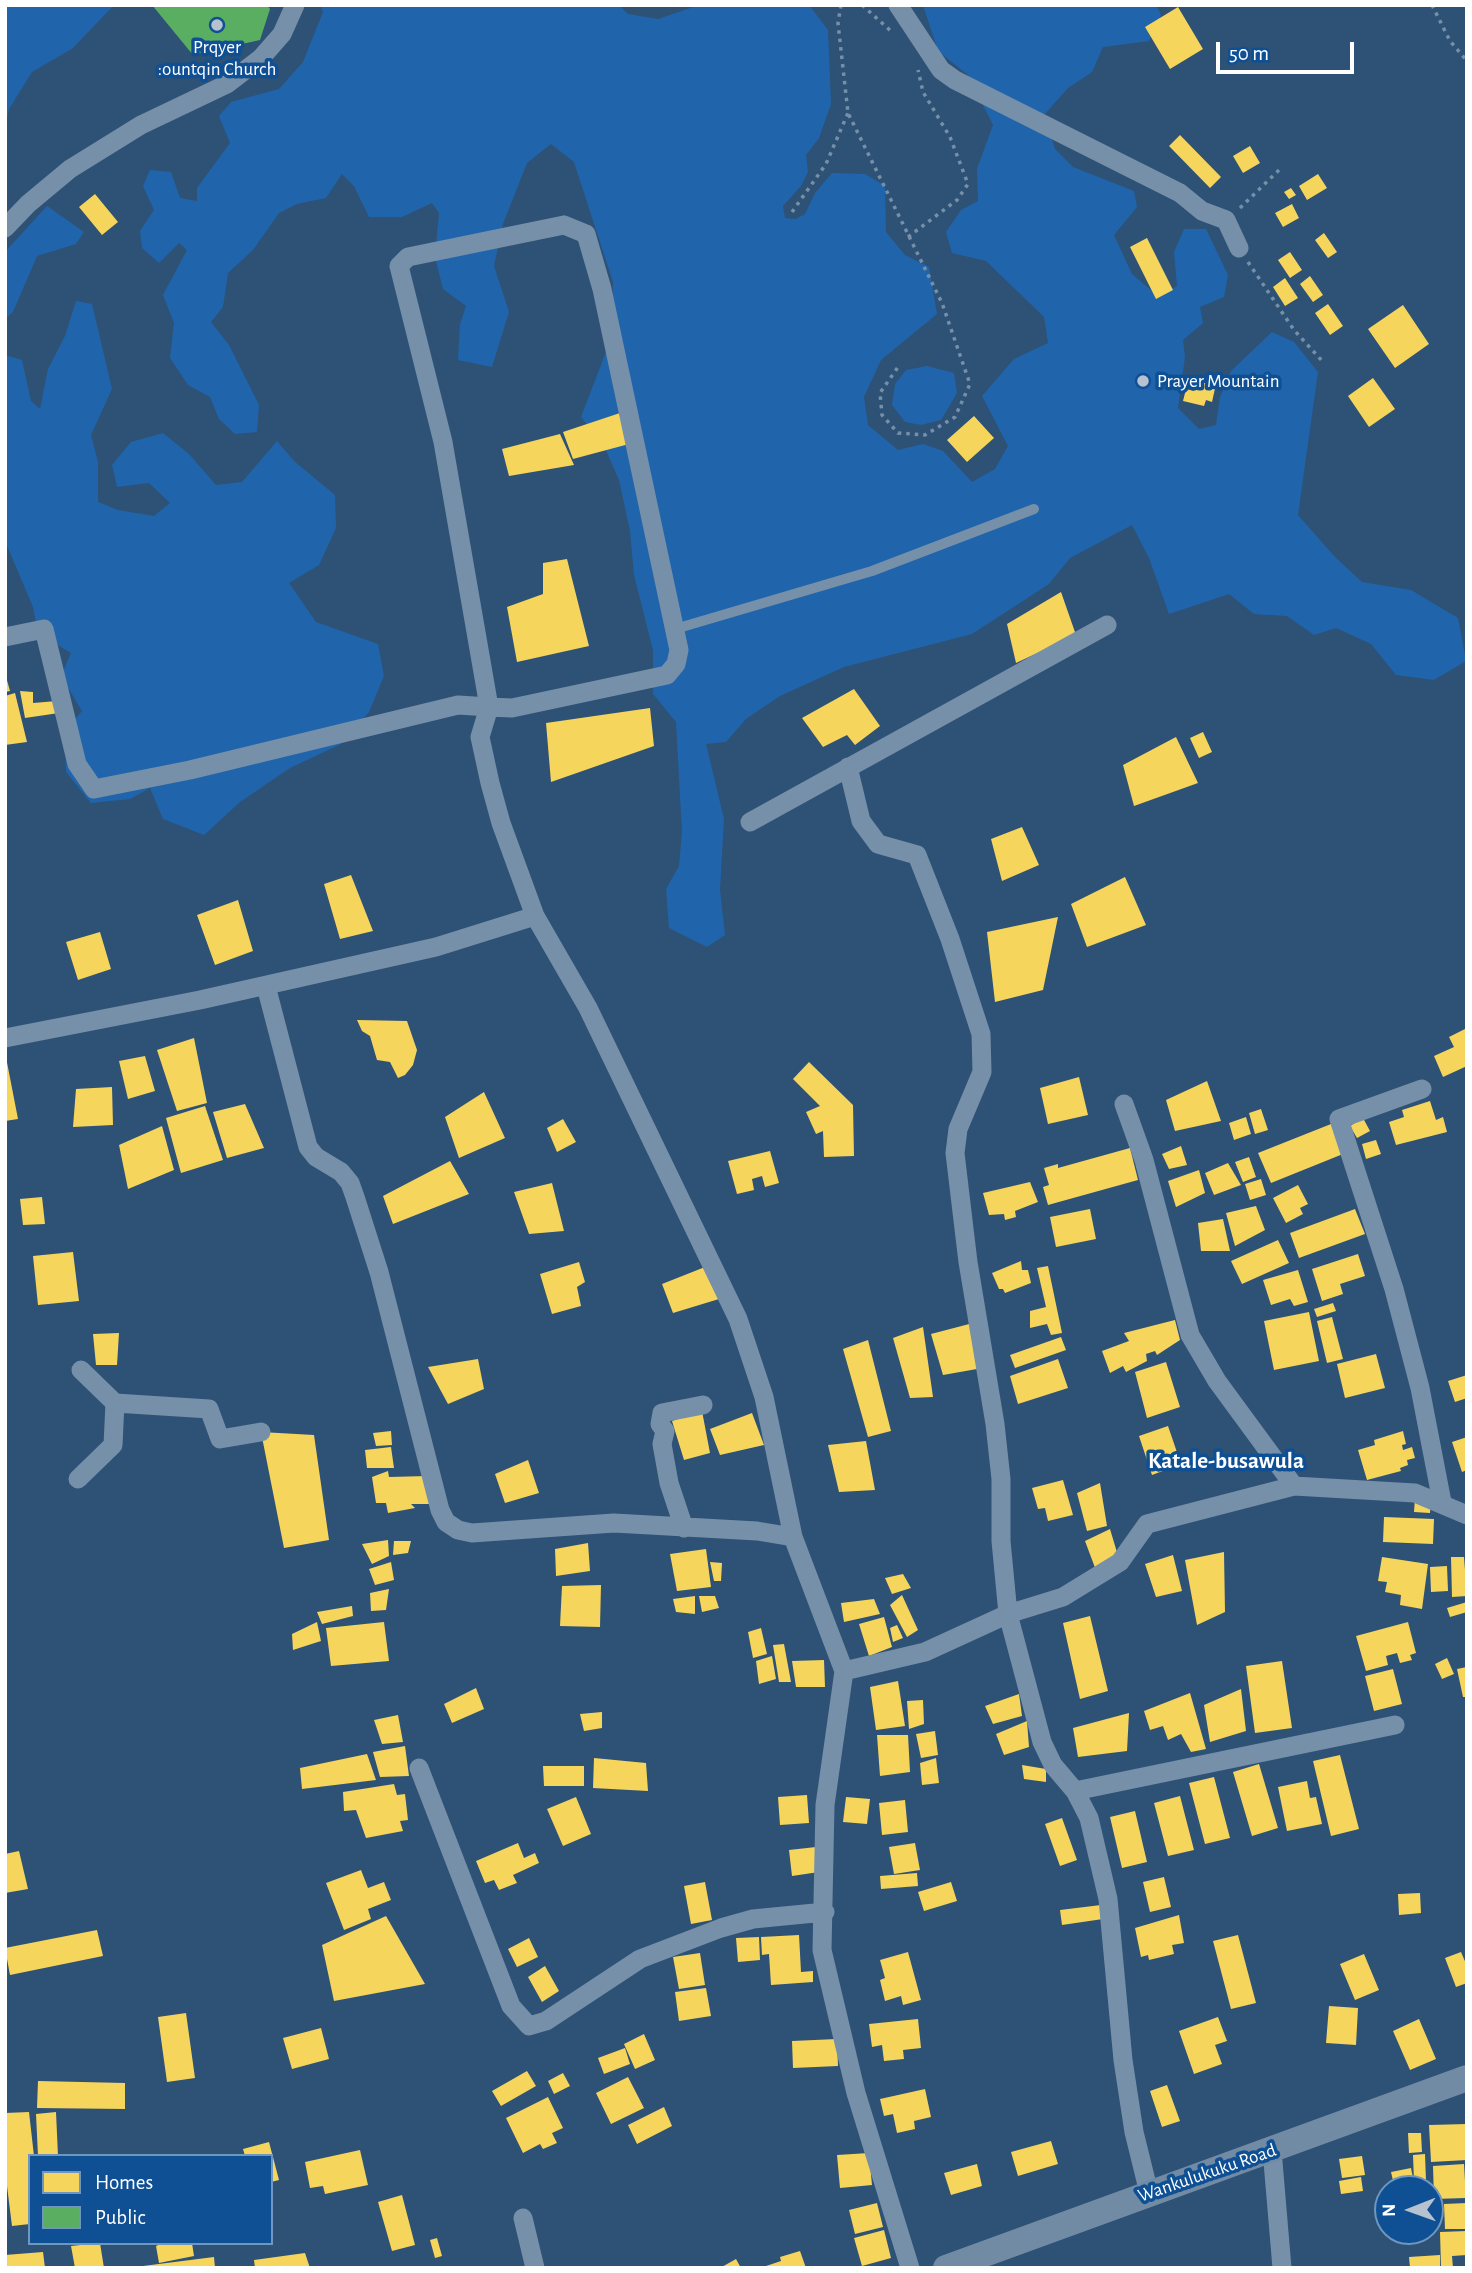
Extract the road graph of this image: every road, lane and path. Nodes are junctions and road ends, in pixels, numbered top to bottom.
1 (295, 5) edge
2 (841, 5) edge
3 (898, 5) edge
4 (1432, 5) edge
5 (915, 59) dead end
6 (1467, 61) edge
7 (848, 113) junction
8 (1279, 170) dead end
9 (792, 212) dead end
10 (1226, 220) junction
11 (5, 228) edge
12 (908, 237) junction
13 (1239, 248) joint
14 (1324, 363) dead end
15 (898, 367) dead end
16 (1034, 509) dead end
17 (1107, 625) dead end
18 (675, 629) junction
19 (5, 637) edge
20 (489, 707) junction
21 (848, 767) junction
22 (750, 822) dead end
23 (536, 916) junction
24 (266, 986) junction
25 (5, 1038) edge
26 (1422, 1089) dead end
27 (1124, 1104) dead end
28 (81, 1370) dead end
29 (115, 1403) junction
30 (703, 1405) dead end
31 (261, 1432) dead end
32 (78, 1479) dead end
33 (1294, 1486) junction
34 (1442, 1502) junction
35 (1467, 1515) edge
36 (684, 1528) junction
37 (793, 1537) junction
38 (1008, 1614) junction
39 (844, 1671) junction
40 (1395, 1725) dead end
41 (419, 1768) dead end
42 (1074, 1791) junction
43 (825, 1912) junction
44 (1467, 2078) edge
45 (1272, 2150) junction
46 (1149, 2193) junction
47 (523, 2218) dead end
48 (535, 2268) edge
49 (910, 2268) edge
50 (946, 2268) edge
51 (1282, 2268) edge

1 - 11 street
2 - 7 path
3 - 10 street
4 - 6 path
5 - 12 path
7 - 9 path
7 - 12 path
8 - 10 path
10 - 13 street
12 - 15 path
13 - 14 path
16 - 18 lane
17 - 21 street
18 - 20 street
18 - 20 street
19 - 20 street
20 - 23 street
21 - 22 street
21 - 38 street
23 - 24 street
23 - 37 street
24 - 25 street
24 - 36 street
26 - 34 street
27 - 33 street
28 - 29 street
29 - 31 street
29 - 32 street
30 - 36 street
33 - 34 street
33 - 38 street
34 - 35 street
36 - 37 street
37 - 39 street
38 - 39 street
38 - 42 street
39 - 43 street
40 - 42 street
41 - 43 street
42 - 46 street
43 - 49 street
44 - 45 main road, Wankulukuku Road
45 - 46 main road, Wankulukuku Road
45 - 51 street
46 - 50 main road, Wankulukuku Road
47 - 48 street

